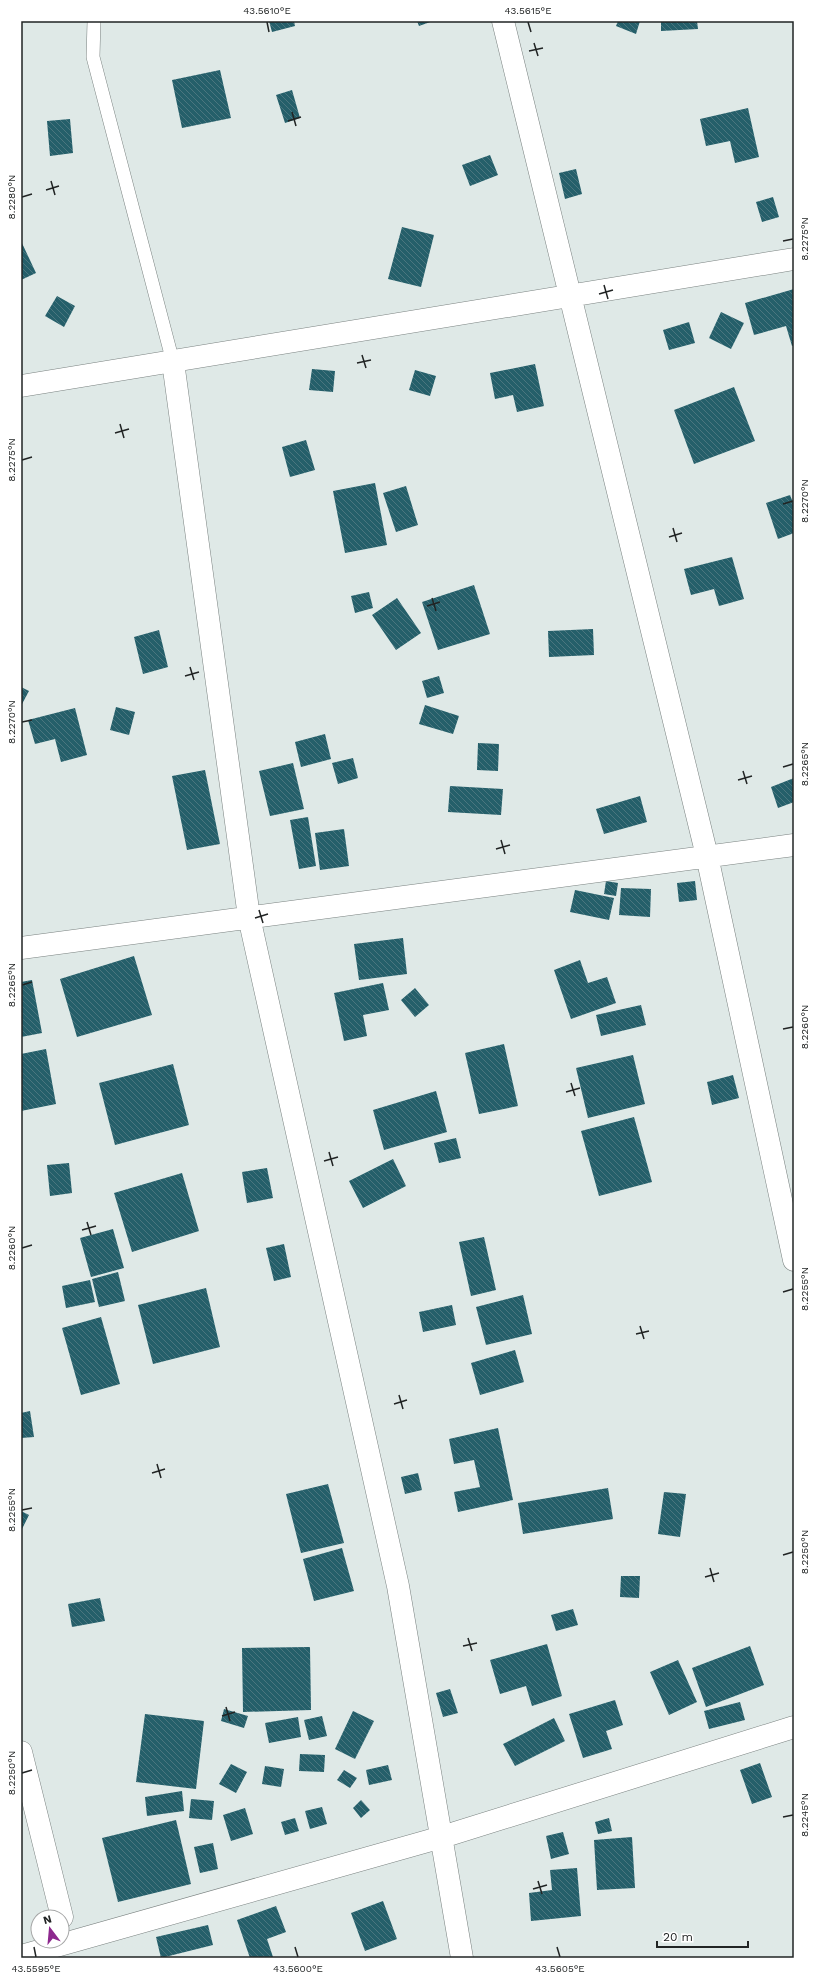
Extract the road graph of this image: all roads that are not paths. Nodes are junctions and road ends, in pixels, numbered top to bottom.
1 (94, 21) edge
2 (503, 21) edge
3 (794, 259) edge
4 (570, 296) junction
5 (173, 362) junction
6 (21, 386) edge
7 (794, 845) edge
8 (707, 856) junction
9 (249, 917) junction
10 (21, 948) edge
11 (794, 1260) edge
12 (794, 1727) edge
13 (21, 1752) edge
14 (442, 1837) junction
15 (60, 1909) edge
16 (70, 1950) edge
17 (21, 1956) edge
18 (462, 1958) edge

1 - 5 lane
2 - 4 street
3 - 4 street
4 - 5 street
4 - 8 street
5 - 6 street
5 - 9 street
7 - 8 street
8 - 9 street
8 - 11 street
9 - 10 street
9 - 14 street
12 - 14 street
13 - 15 street
14 - 16 street
14 - 18 street
16 - 17 street

